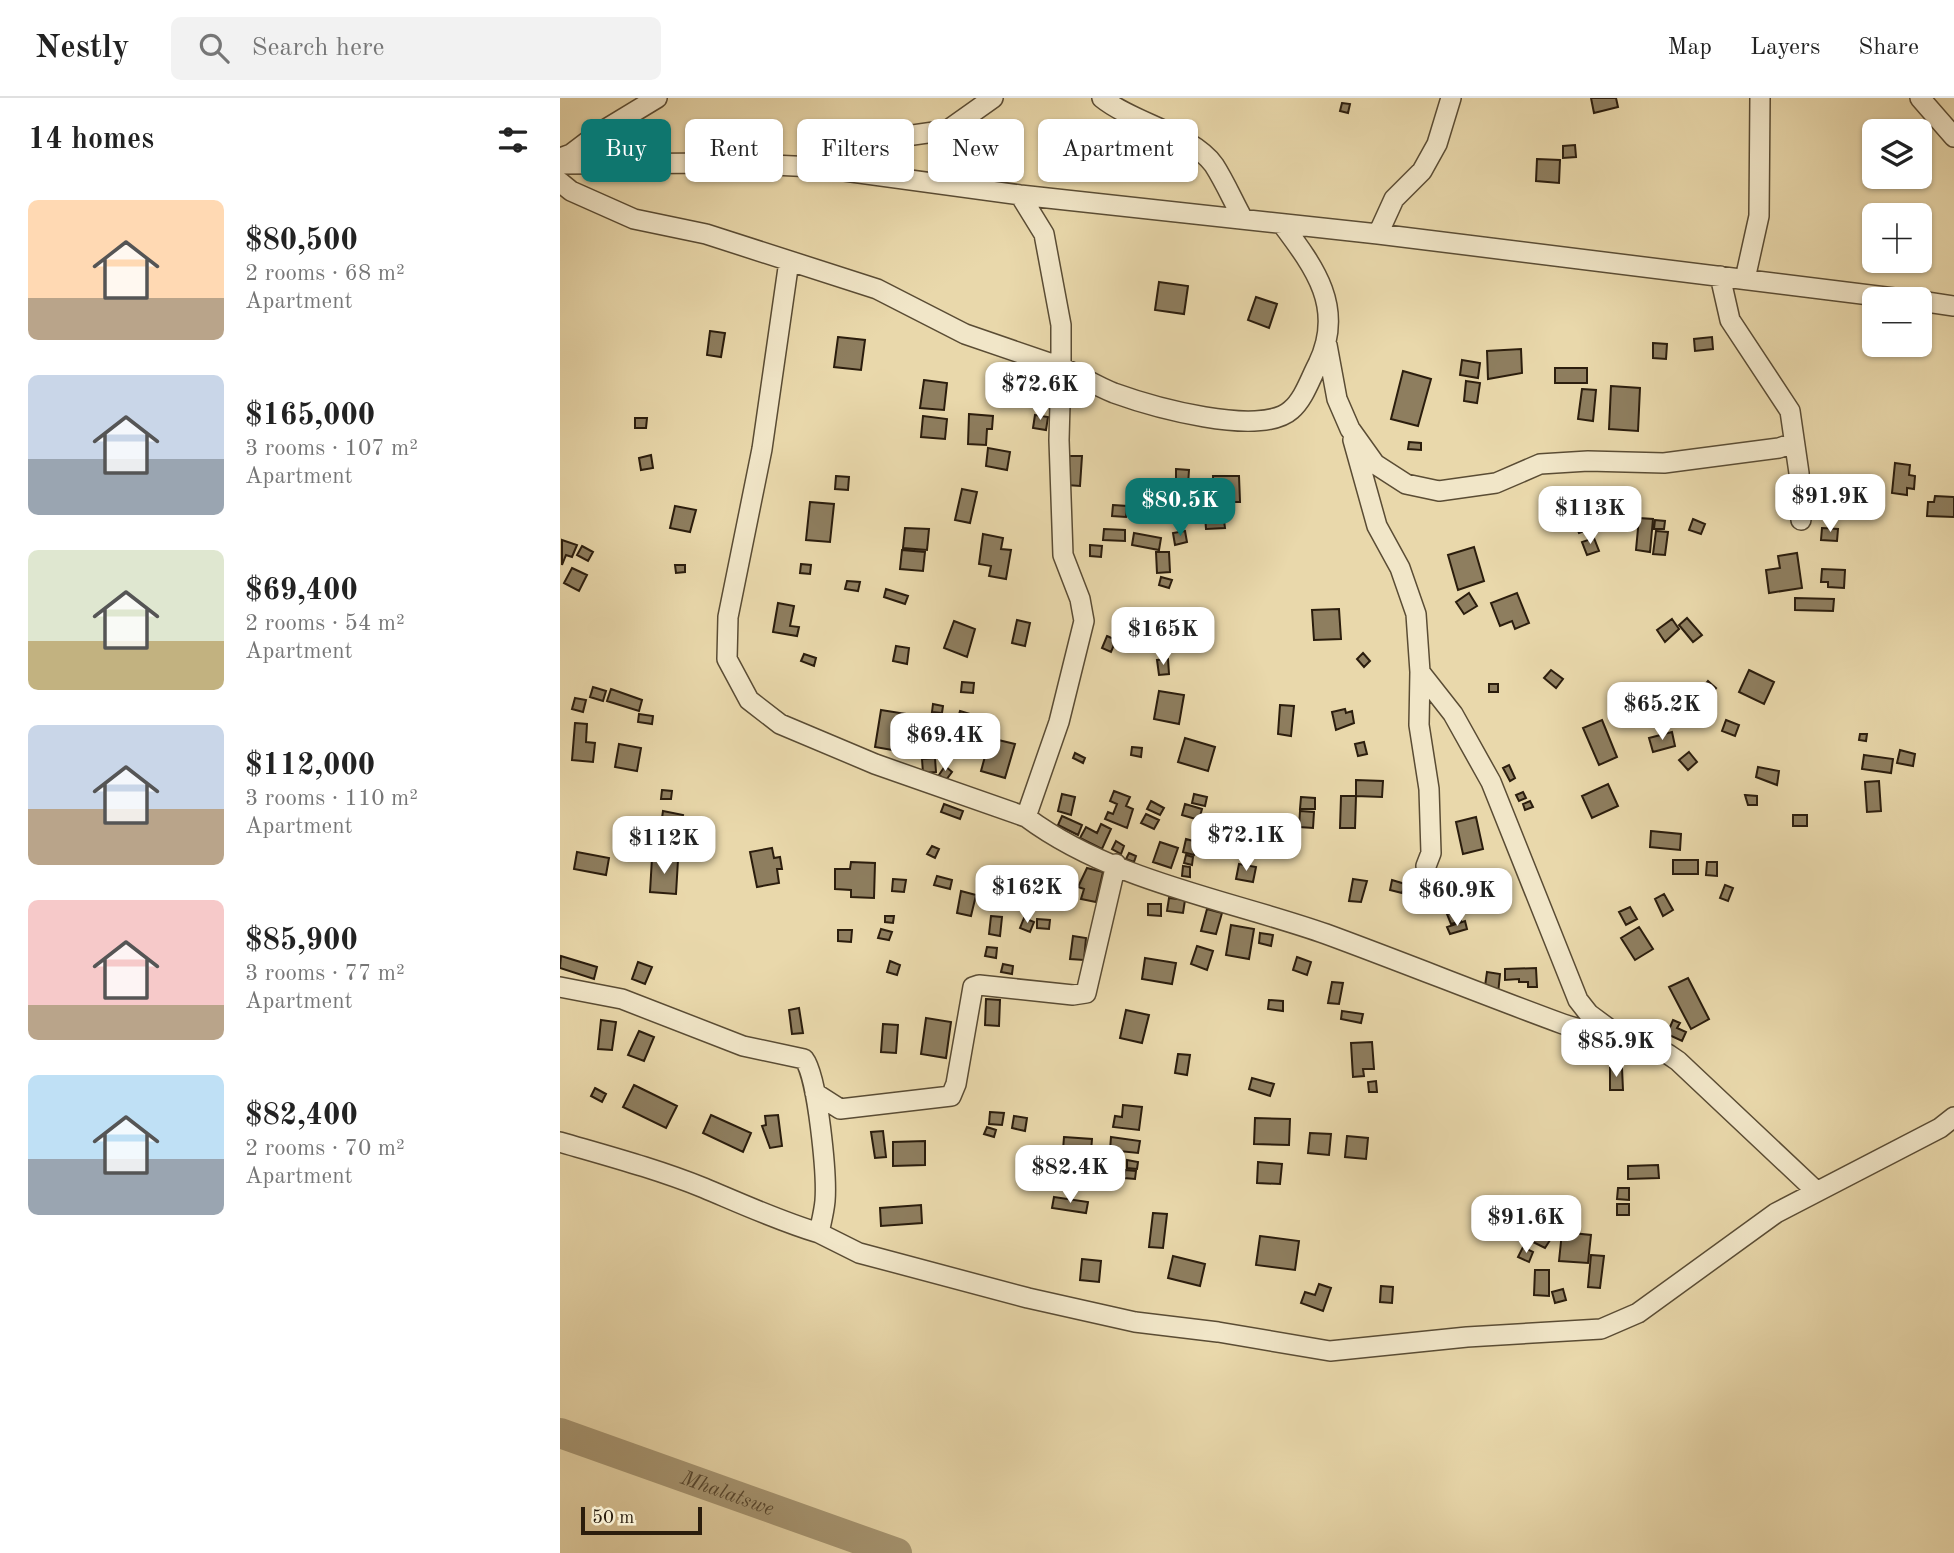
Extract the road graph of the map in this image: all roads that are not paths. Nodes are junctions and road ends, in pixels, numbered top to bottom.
1 (657, 98) edge
2 (993, 98) edge
3 (1102, 98) edge
4 (1451, 98) edge
5 (1760, 98) edge
6 (1920, 98) edge
7 (914, 135) edge
8 (1954, 137) edge
9 (560, 158) edge
10 (560, 164) edge
11 (797, 166) edge
12 (914, 181) edge
13 (560, 182) edge
14 (1020, 195) junction
15 (1242, 219) junction
16 (1282, 224) junction
17 (1378, 234) junction
18 (789, 261) junction
19 (1720, 276) junction
20 (1745, 279) junction
21 (1862, 294) edge
22 (1932, 303) edge
23 (1954, 306) edge
24 (1327, 345) junction
25 (1061, 367) junction
26 (1350, 429) junction
27 (1793, 443) junction
28 (1801, 520) dead end
29 (1420, 672) junction
30 (1026, 817) junction
31 (1116, 864) junction
32 (1426, 866) dead end
33 (560, 987) edge
34 (1616, 1034) junction
35 (815, 1093) junction
36 (1954, 1117) edge
37 (560, 1142) edge
38 (1816, 1191) junction
39 (819, 1233) junction

1 - 9 street
2 - 7 street
3 - 15 street
4 - 17 street
5 - 20 street
6 - 8 street
10 - 11 street
12 - 14 street
13 - 18 street
14 - 15 street
14 - 25 street
15 - 16 street
16 - 17 street
16 - 24 street
17 - 19 street
18 - 25 street
18 - 30 street
19 - 20 street
19 - 27 street
20 - 21 street
22 - 23 street
24 - 25 street
24 - 26 street
25 - 30 street
26 - 27 street
26 - 29 street
27 - 28 street
29 - 32 street
29 - 34 street
30 - 31 street
31 - 34 street
31 - 35 street
33 - 35 street
34 - 38 street
35 - 39 street
36 - 38 street
37 - 39 street
38 - 39 street

